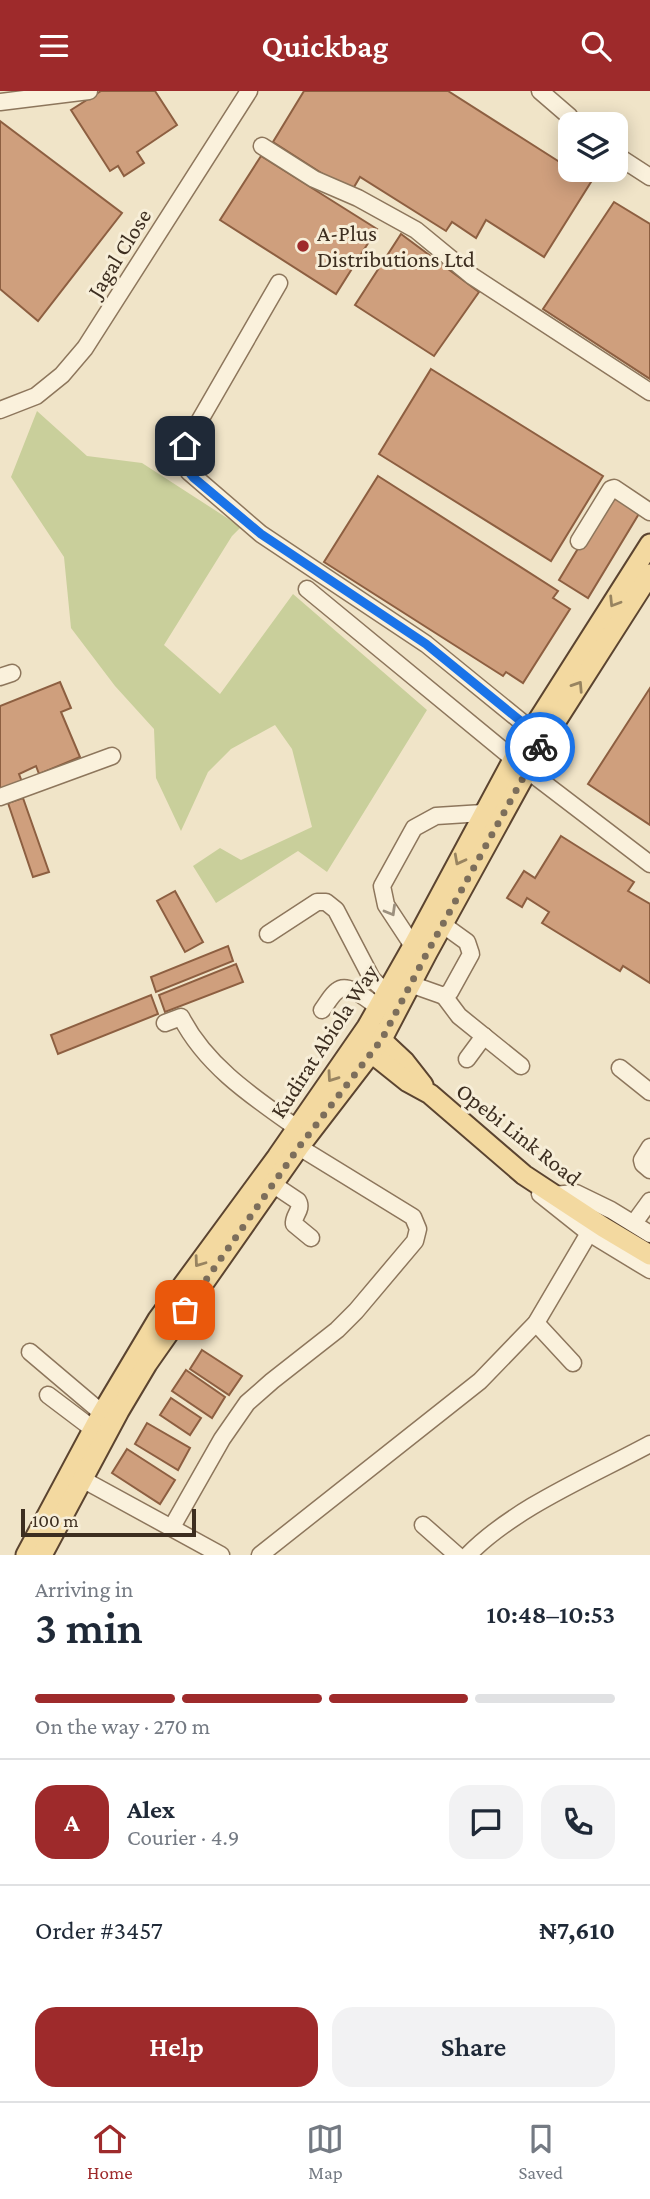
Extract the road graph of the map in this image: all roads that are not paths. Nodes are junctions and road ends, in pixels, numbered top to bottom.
1 (249, 91) edge
2 (540, 91) edge
3 (89, 92) edge
4 (0, 102) edge
5 (564, 112) edge
6 (262, 146) dead end
7 (628, 163) edge
8 (650, 177) edge
9 (279, 283) dead end
10 (650, 392) edge
11 (0, 411) edge
12 (650, 512) edge
13 (579, 541) dead end
14 (650, 544) edge
15 (650, 574) edge
16 (307, 589) dead end
17 (537, 735) junction
18 (112, 755) dead end
19 (521, 764) junction
20 (0, 797) edge
21 (483, 813) junction
22 (650, 864) edge
23 (442, 924) junction
24 (268, 934) dead end
25 (413, 946) junction
26 (410, 984) junction
27 (444, 996) junction
28 (382, 1000) junction
29 (322, 1010) dead end
30 (165, 1023) dead end
31 (484, 1036) junction
32 (369, 1040) junction
33 (467, 1059) dead end
34 (521, 1066) dead end
35 (620, 1068) dead end
36 (650, 1092) edge
37 (298, 1137) junction
38 (650, 1147) edge
39 (650, 1170) edge
40 (524, 1175) junction
41 (274, 1185) junction
42 (552, 1195) junction
43 (650, 1201) edge
44 (634, 1223) junction
45 (596, 1230) junction
46 (650, 1234) edge
47 (311, 1238) dead end
48 (650, 1255) edge
49 (650, 1270) edge
50 (536, 1323) junction
51 (30, 1352) dead end
52 (573, 1363) dead end
53 (48, 1395) dead end
54 (98, 1421) junction
55 (650, 1444) edge
56 (82, 1479) junction
57 (423, 1525) dead end
58 (172, 1527) junction
59 (212, 1553) edge
60 (26, 1555) edge
61 (42, 1555) edge
62 (260, 1555) edge
63 (457, 1555) edge
64 (468, 1555) edge

1 - 11 street, Jagal Close
2 - 5 street
3 - 4 street
6 - 10 street
7 - 8 street
9 - 17 street
12 - 13 street
14 -> 17 main road, Kudirat Abiola Way
17 -> 15 main road, Kudirat Abiola Way
16 - 19 street
17 - 19 main road, Kudirat Abiola Way
18 - 20 street
19 - 21 main road, Kudirat Abiola Way
19 - 22 street
19 - 23 main road, Kudirat Abiola Way
21 -> 25 main road, Kudirat Abiola Way
21 -> 25 street
23 - 26 main road, Kudirat Abiola Way
23 - 27 street
24 - 28 street
25 - 28 main road, Kudirat Abiola Way
26 - 27 street
26 - 32 main road, Kudirat Abiola Way
27 - 31 street
28 - 29 street
28 - 32 main road, Kudirat Abiola Way
30 - 37 street
31 - 33 street
31 - 34 street
32 - 37 main road, Kudirat Abiola Way
32 - 40 main road, Opebi Link Road
35 - 36 street
37 - 41 main road, Kudirat Abiola Way
37 -> 54 main road, Kudirat Abiola Way
37 - 58 street
38 - 39 street
40 - 42 main road, Opebi Link Road
40 - 45 street
41 - 47 street
41 - 56 main road, Kudirat Abiola Way
42 - 44 street
42 - 45 main road, Opebi Link Road
43 - 44 street
44 - 46 street
45 - 48 main road, Opebi Link Road
45 - 49 street
45 - 50 street
50 - 52 street
50 - 62 street
51 - 54 street
53 - 54 street
54 - 60 main road, Kudirat Abiola Way
55 - 64 street
56 - 58 street
56 - 61 main road, Kudirat Abiola Way
57 - 63 street
58 - 59 street

